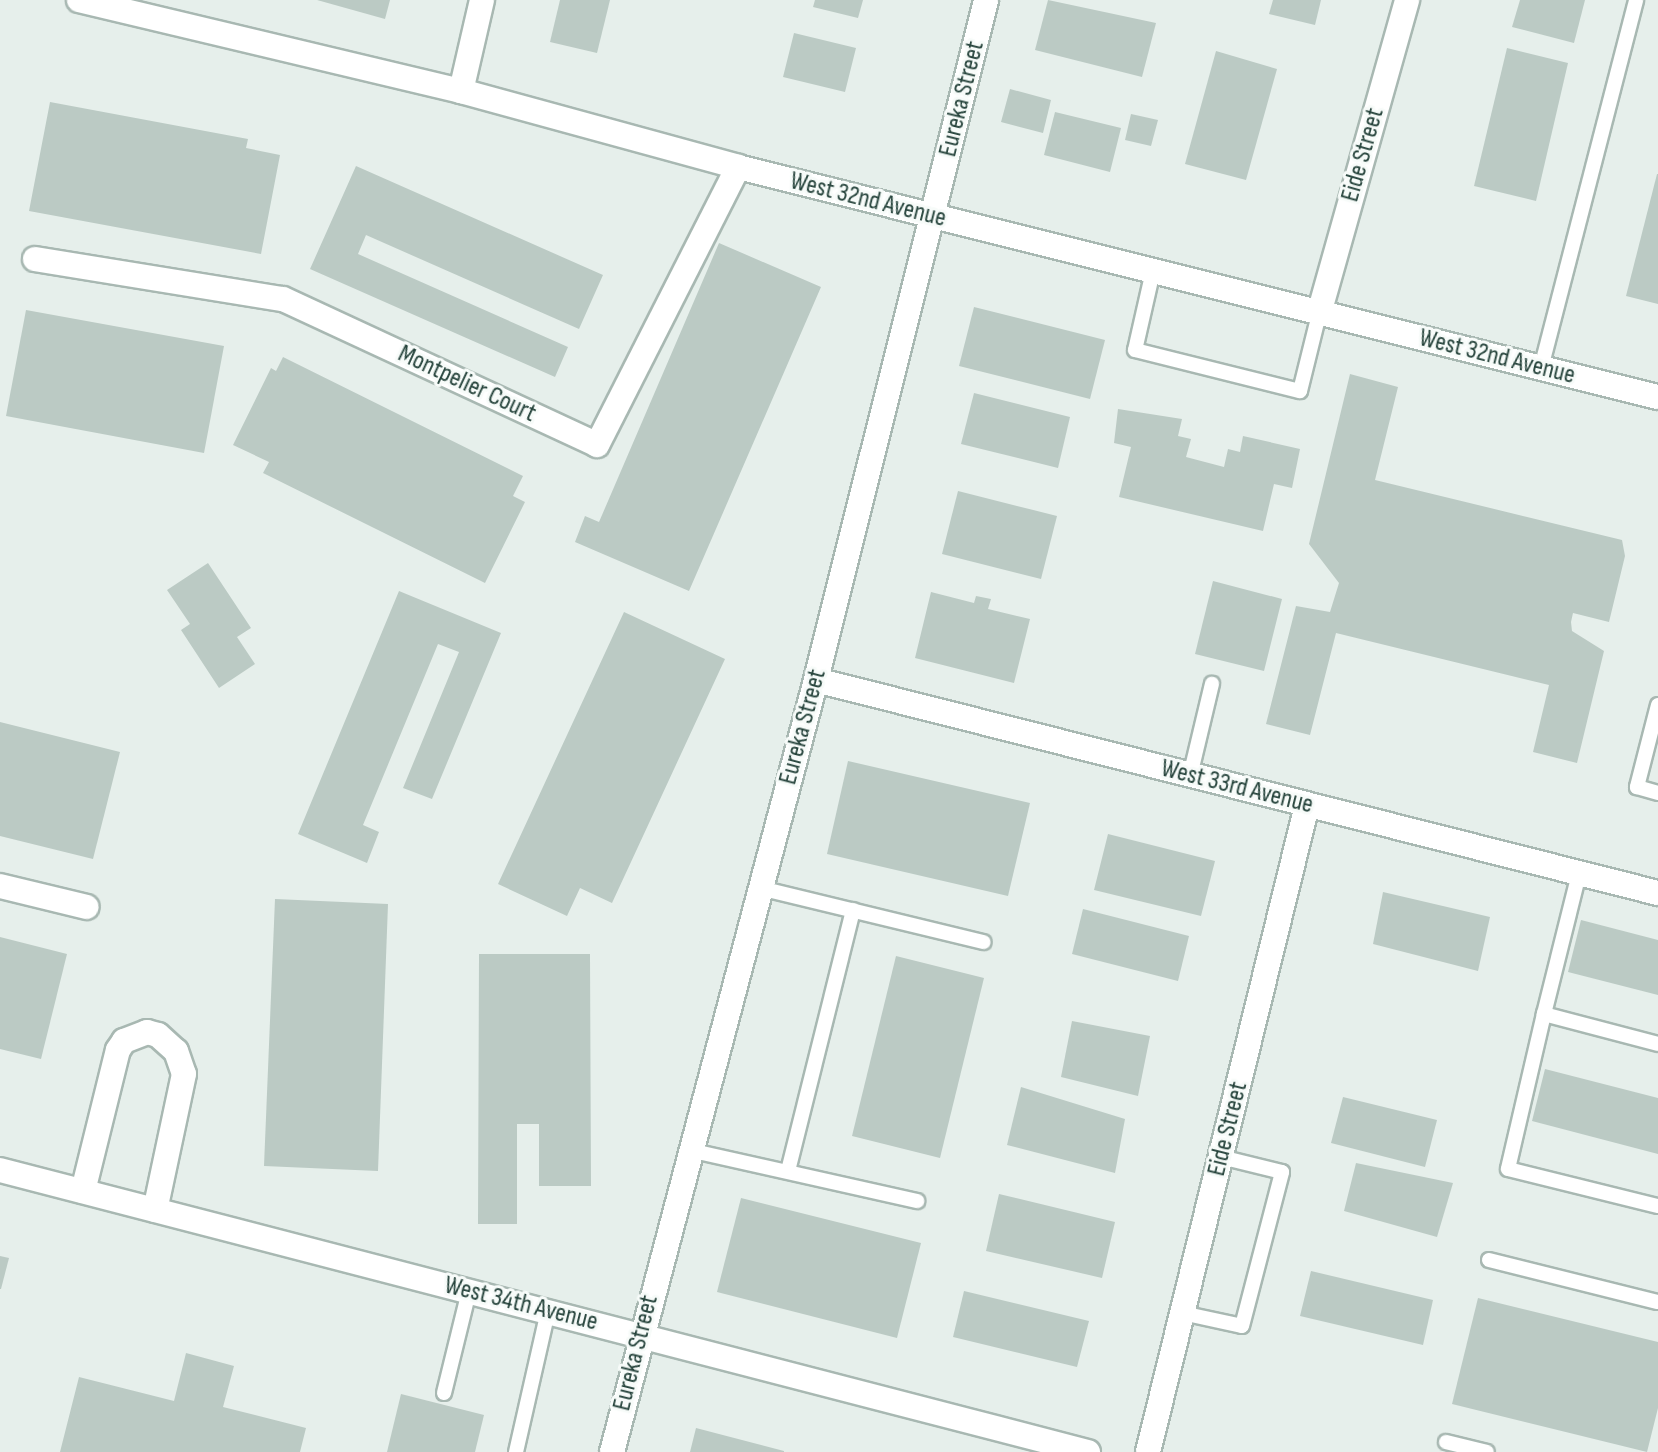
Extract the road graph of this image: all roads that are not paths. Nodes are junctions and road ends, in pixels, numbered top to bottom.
1 (79, 0) edge
2 (482, 0) edge
3 (986, 0) edge
4 (1407, 0) edge
5 (1636, 0) edge
6 (461, 91) junction
7 (738, 167) junction
8 (933, 216) junction
9 (35, 259) dead end
10 (1153, 271) junction
11 (1320, 310) junction
12 (1541, 368) junction
13 (1658, 397) edge
14 (816, 680) junction
15 (1212, 684) dead end
16 (1658, 705) edge
17 (1654, 737) edge
18 (1190, 776) junction
19 (1658, 793) edge
20 (1307, 805) junction
21 (1579, 874) junction
22 (0, 886) edge
23 (760, 888) junction
24 (1658, 893) edge
25 (87, 907) dead end
26 (853, 910) junction
27 (984, 942) dead end
28 (1544, 1014) junction
29 (1658, 1044) edge
30 (689, 1150) junction
31 (1221, 1157) junction
32 (0, 1170) edge
33 (788, 1171) junction
34 (83, 1191) junction
35 (917, 1201) dead end
36 (1658, 1206) edge
37 (155, 1210) junction
38 (1489, 1260) dead end
39 (469, 1291) junction
40 (1658, 1302) edge
41 (548, 1311) junction
42 (1182, 1313) junction
43 (640, 1334) junction
44 (444, 1393) dead end
45 (1446, 1442) dead end
46 (516, 1452) edge
47 (612, 1452) edge
48 (1088, 1452) edge
49 (1148, 1452) edge
50 (1487, 1452) edge

1 - 6 street, West 32nd Avenue
2 - 6 street
3 - 8 street, Eureka Street
4 - 11 street, Eide Street
5 - 12 lane
6 - 7 street, West 32nd Avenue
7 - 8 street, West 32nd Avenue
7 - 9 street, Montpelier Court
8 - 10 street, West 32nd Avenue
8 - 14 street, Eureka Street
10 - 11 street, West 32nd Avenue
10 - 11 lane
11 - 12 street, West 32nd Avenue
12 - 13 street, West 32nd Avenue
14 - 18 street, West 33rd Avenue
14 - 23 street, Eureka Street
15 - 18 lane
16 - 17 lane
17 - 19 lane
18 - 20 street, West 33rd Avenue
20 - 21 street, West 33rd Avenue
20 - 31 street, Eide Street
21 - 24 street, West 33rd Avenue
21 - 28 lane
22 - 25 street
23 - 26 lane
23 - 30 street, Eureka Street
26 - 27 lane
26 - 33 lane
28 - 29 lane
28 - 36 lane
30 - 33 lane
30 - 43 street, Eureka Street
31 - 42 street, Eide Street
31 - 42 lane
32 - 34 street, West 34th Avenue
33 - 35 lane
34 - 37 street, West 34th Avenue
34 - 37 street
37 - 39 street, West 34th Avenue
38 - 40 lane
39 - 41 street, West 34th Avenue
39 - 44 lane
41 - 43 street, West 34th Avenue
41 - 46 lane
42 - 49 street, Eide Street
43 - 47 street, Eureka Street
43 - 48 street, West 34th Avenue
45 - 50 lane

